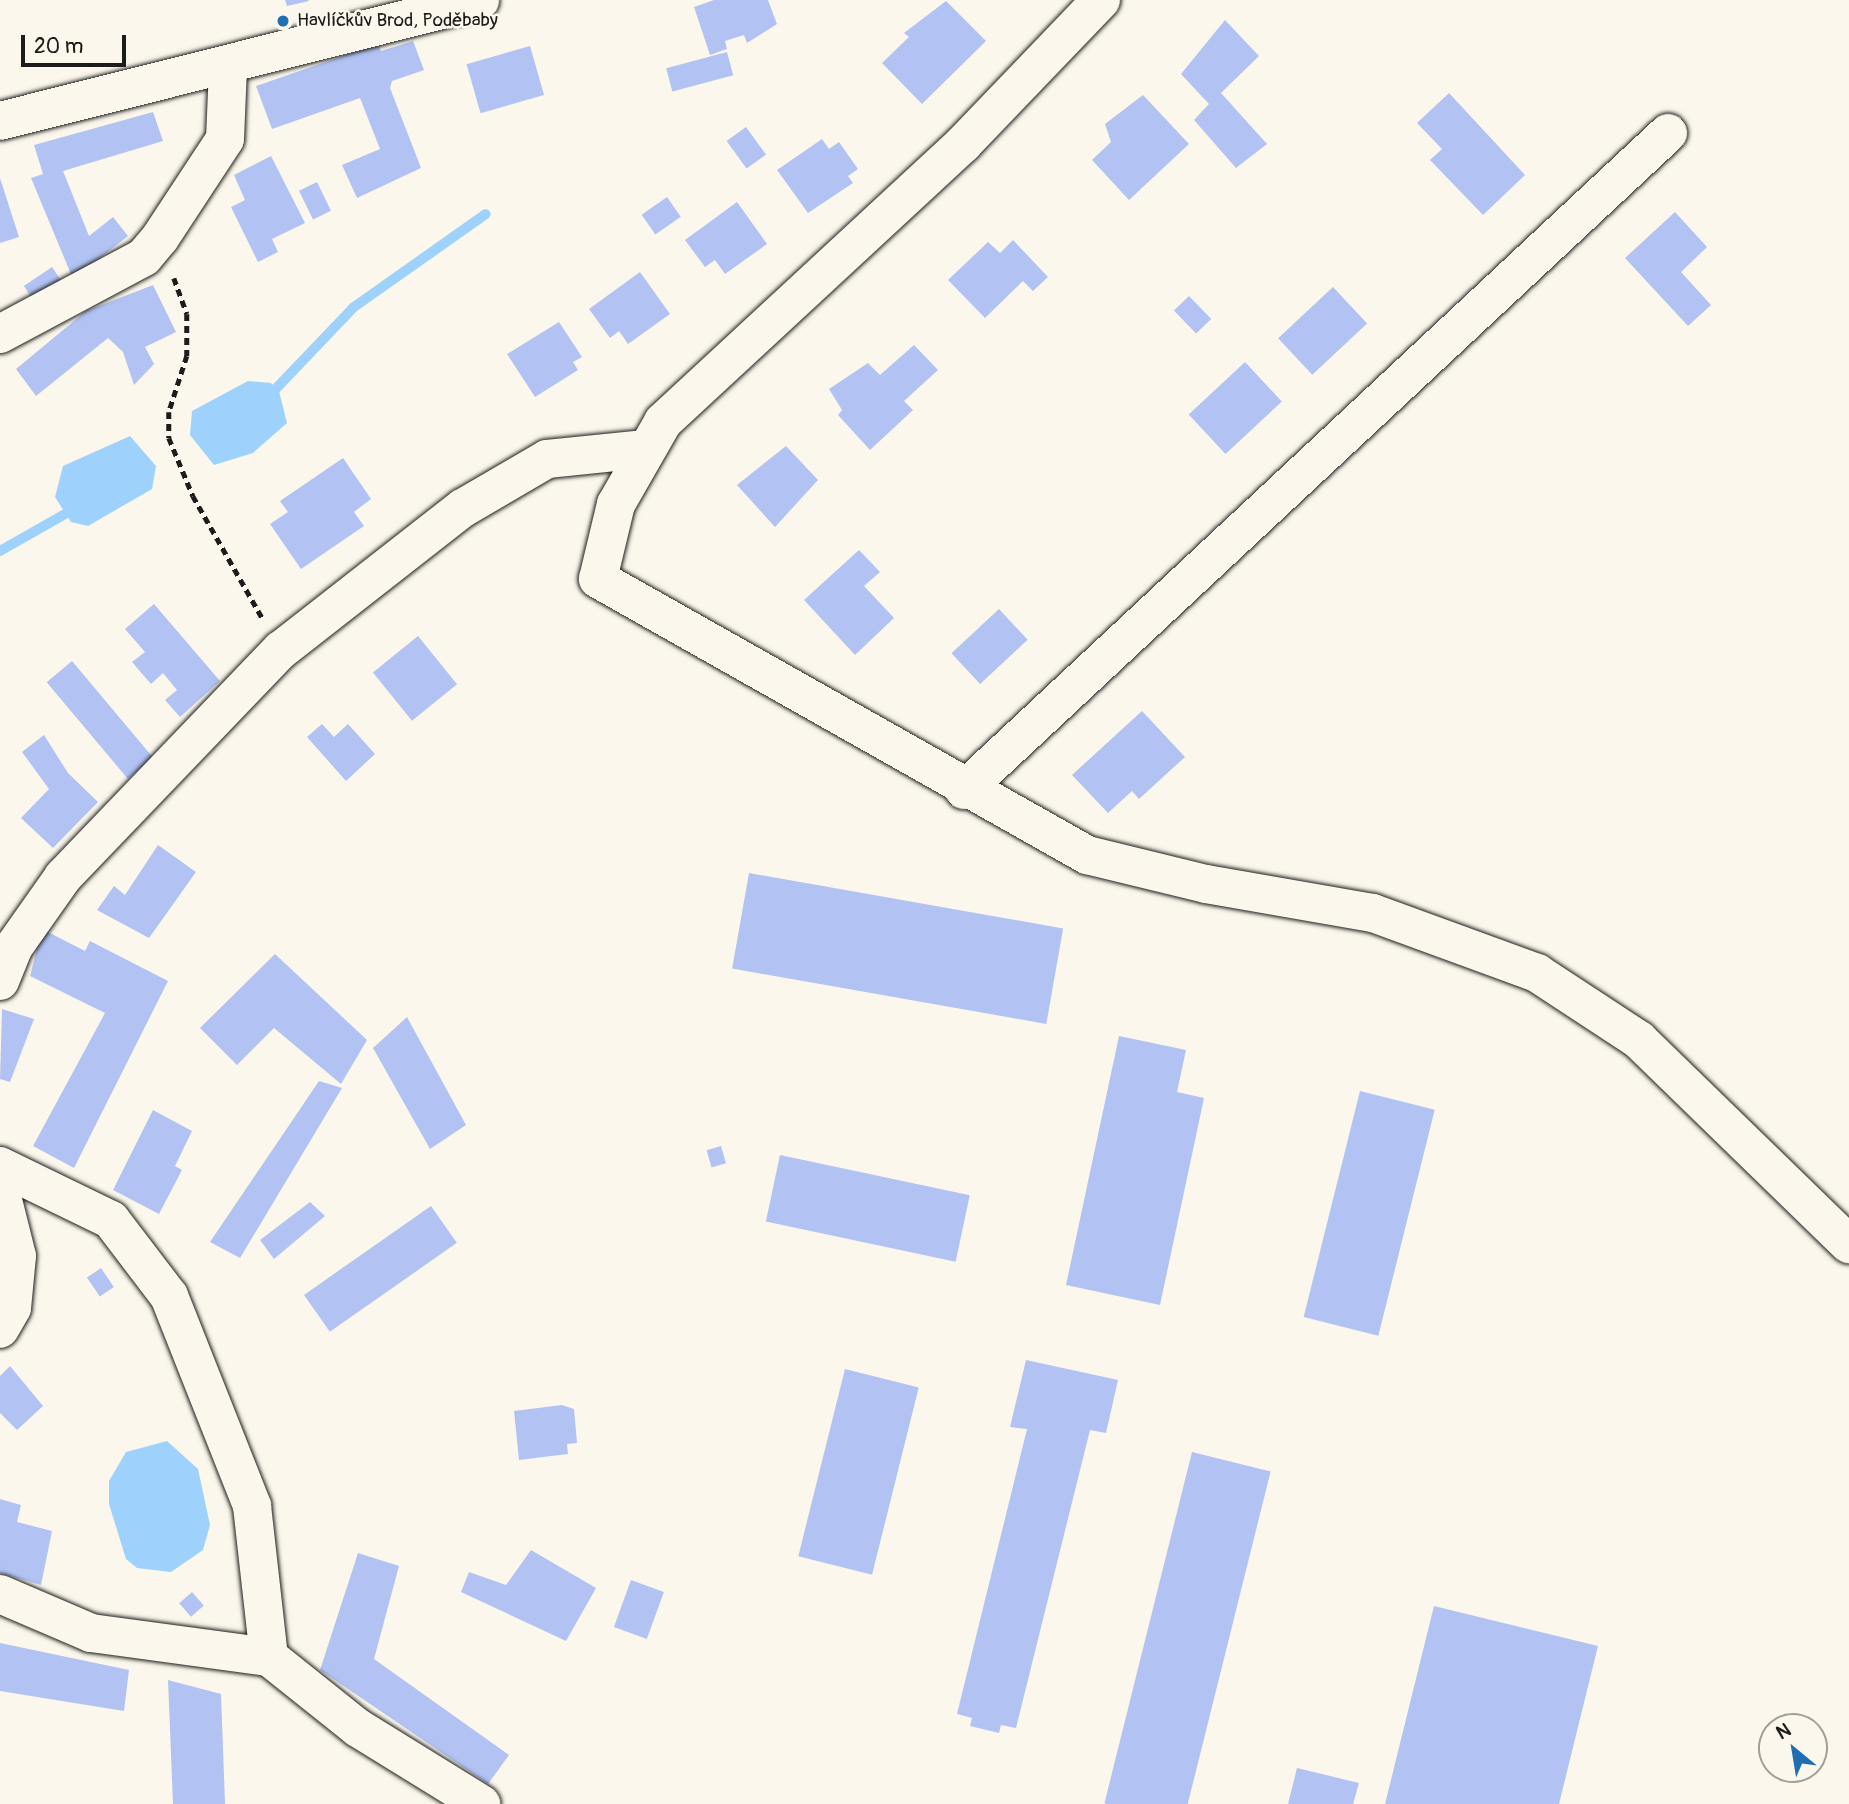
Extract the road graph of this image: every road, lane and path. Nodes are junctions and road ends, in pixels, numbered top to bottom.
1 (480, 0) edge
2 (1101, 0) edge
3 (228, 67) junction
4 (0, 121) edge
5 (1668, 133) dead end
6 (160, 238) junction
7 (0, 334) edge
8 (643, 449) junction
9 (281, 650) junction
10 (964, 790) junction
11 (0, 981) edge
12 (0, 1166) edge
13 (0, 1188) edge
14 (1849, 1244) edge
15 (0, 1329) edge
16 (0, 1594) edge
17 (269, 1657) junction
18 (481, 1804) edge

1 - 3 street
2 - 8 street
3 - 4 street
3 - 6 street
5 - 10 street
6 - 7 street
6 - 9 path
8 - 9 street
8 - 10 street
9 - 11 street
10 - 14 street
12 - 17 street
13 - 15 street
16 - 17 street
17 - 18 street

